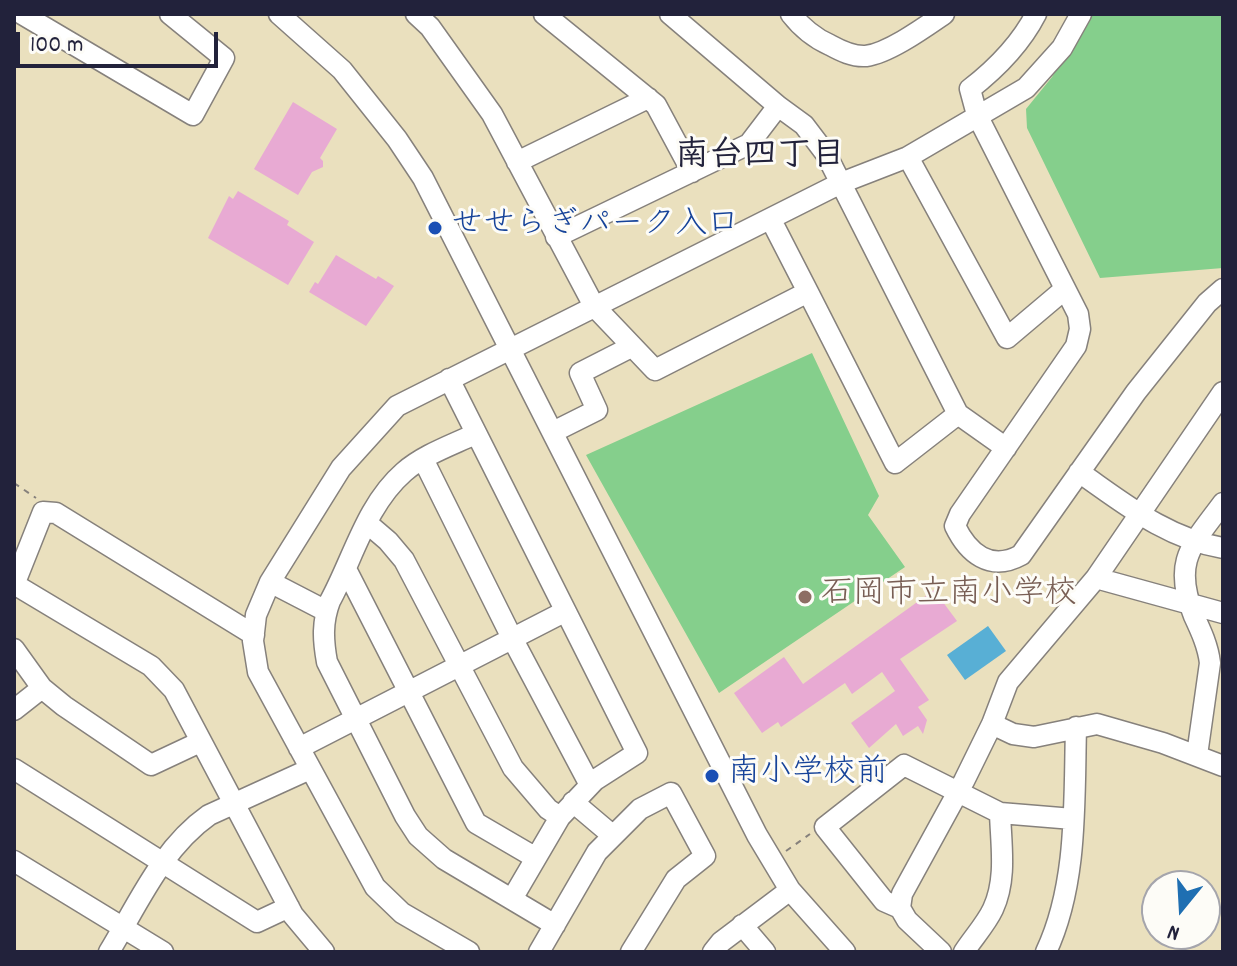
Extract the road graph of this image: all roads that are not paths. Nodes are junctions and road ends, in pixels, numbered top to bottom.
1 (22, 14) edge
2 (170, 14) edge
3 (279, 14) edge
4 (416, 14) edge
5 (544, 14) edge
6 (670, 14) edge
7 (791, 14) edge
8 (944, 14) edge
9 (1036, 14) edge
10 (1081, 14) edge
11 (648, 98) junction
12 (778, 106) junction
13 (977, 115) junction
14 (908, 157) junction
15 (517, 162) junction
16 (692, 172) junction
17 (841, 183) junction
18 (771, 220) junction
19 (556, 237) junction
20 (1065, 289) junction
21 (1223, 289) edge
22 (808, 292) junction
23 (594, 306) junction
24 (631, 347) junction
25 (510, 349) junction
26 (449, 379) junction
27 (1223, 392) edge
28 (958, 414) junction
29 (553, 432) junction
30 (475, 434) junction
31 (1006, 448) junction
32 (423, 459) junction
33 (1079, 472) junction
34 (1223, 503) edge
35 (1140, 515) junction
36 (367, 523) junction
37 (1194, 543) junction
38 (1223, 548) edge
39 (347, 571) junction
40 (1096, 578) junction
41 (270, 582) junction
42 (14, 584) edge
43 (1190, 605) junction
44 (326, 611) junction
45 (564, 612) junction
46 (1223, 613) edge
47 (254, 635) junction
48 (512, 638) junction
49 (14, 649) edge
50 (462, 665) junction
51 (42, 688) junction
52 (409, 692) junction
53 (14, 710) edge
54 (357, 720) junction
55 (992, 724) junction
56 (1076, 727) junction
57 (200, 742) junction
58 (299, 748) junction
59 (1197, 755) junction
60 (1223, 766) edge
61 (14, 769) edge
62 (310, 769) junction
63 (590, 785) junction
64 (958, 791) junction
65 (234, 805) junction
66 (566, 809) junction
67 (1000, 813) junction
68 (1073, 819) junction
69 (612, 835) junction
70 (536, 858) junction
71 (14, 861) edge
72 (162, 862) junction
73 (790, 890) junction
74 (512, 899) junction
75 (289, 907) junction
76 (900, 908) junction
77 (555, 925) junction
78 (742, 925) junction
79 (123, 929) junction
80 (433, 943) edge
81 (109, 952) edge
82 (163, 952) edge
83 (324, 952) edge
84 (469, 952) edge
85 (539, 952) edge
86 (631, 952) edge
87 (713, 952) edge
88 (765, 952) edge
89 (845, 952) edge
90 (941, 952) edge
91 (964, 952) edge
92 (1046, 952) edge

1 - 2 street
3 - 25 street
4 - 15 street
5 - 11 street
6 - 12 street
7 - 8 street
9 - 13 street
10 - 13 street
11 - 15 street
11 - 16 street
12 - 16 street
12 - 17 street
13 - 14 street
13 - 20 street
14 - 17 street
14 - 20 street
15 - 19 street
16 - 19 street
17 - 18 street
17 - 28 street
18 - 22 street
18 - 23 street
19 - 23 street
20 - 31 street
21 - 33 street
22 - 24 street
22 - 28 street
23 - 24 street
23 - 25 street
24 - 29 street
25 - 26 street
25 - 29 street
26 - 30 street
26 - 41 street
27 - 35 street
28 - 31 street
29 - 73 street
30 - 32 street
30 - 45 street
31 - 33 street
32 - 36 street
32 - 48 street
33 - 35 street
34 - 37 street
35 - 37 street
35 - 40 street
36 - 39 street
36 - 50 street
37 - 38 street
37 - 43 street
39 - 44 street
39 - 52 street
40 - 43 street
40 - 55 street
41 - 44 street
41 - 47 street
42 - 47 street
42 - 57 street
43 - 46 street
43 - 59 street
44 - 54 street
45 - 48 street
45 - 63 street
47 - 58 street
48 - 50 street
48 - 63 street
49 - 51 street
50 - 52 street
50 - 66 street
51 - 53 street
51 - 57 street
52 - 54 street
52 - 70 street
54 - 58 street
54 - 74 street
55 - 56 street
55 - 64 street
56 - 59 street
56 - 68 street
57 - 65 street
58 - 62 street
59 - 60 street
61 - 72 street
62 - 65 street
62 - 80 street
63 - 66 street
64 - 67 street
64 - 76 street
64 - 76 street
65 - 72 street
65 - 75 street
66 - 69 street
66 - 70 street
67 - 68 street
67 - 91 street
68 - 92 street
69 - 77 street
69 - 86 street
70 - 74 street
71 - 79 street
72 - 75 street
72 - 79 street
73 - 78 street
73 - 89 street
74 - 77 street
75 - 83 street
76 - 90 street
77 - 85 street
78 - 87 street
78 - 88 street
79 - 81 street
79 - 82 street
80 - 84 street

